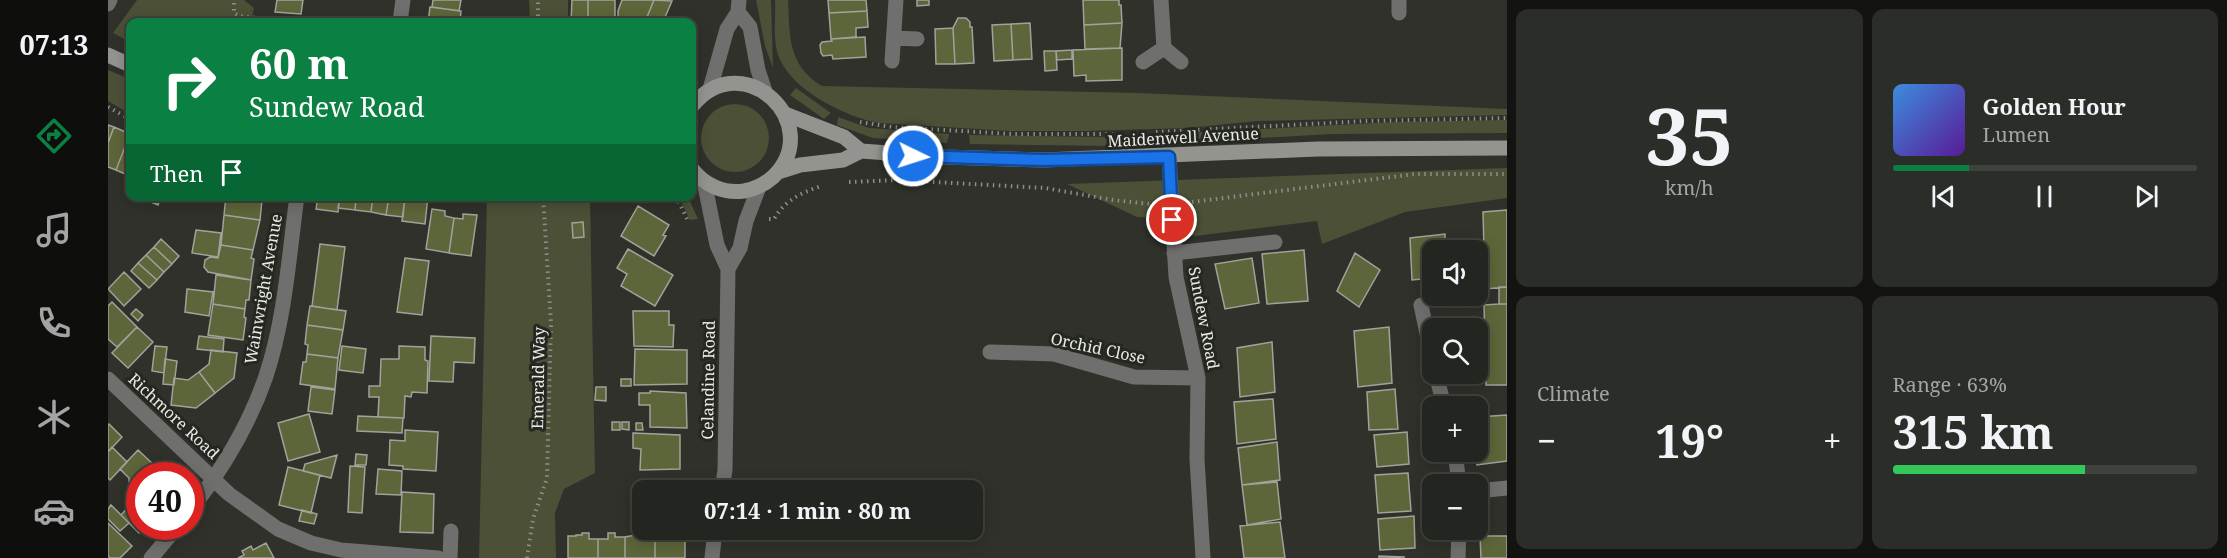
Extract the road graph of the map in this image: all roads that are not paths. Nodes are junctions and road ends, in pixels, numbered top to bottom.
1 (403, 0) edge
2 (896, 0) edge
3 (1161, 0) edge
4 (738, 6) edge
5 (401, 18) edge
6 (895, 38) junction
7 (917, 39) dead end
8 (1164, 48) junction
9 (108, 55) edge
10 (892, 61) dead end
11 (1143, 62) dead end
12 (1181, 62) dead end
13 (126, 63) edge
14 (710, 89) junction
15 (765, 91) junction
16 (696, 101) edge
17 (785, 114) junction
18 (1507, 147) edge
19 (861, 151) junction
20 (1169, 157) junction
21 (778, 172) junction
22 (696, 173) edge
23 (704, 181) junction
24 (759, 187) junction
25 (296, 201) edge
26 (1275, 242) dead end
27 (1174, 252) junction
28 (728, 269) junction
29 (1421, 305) dead end
30 (1424, 318) edge
31 (990, 352) dead end
32 (1198, 378) junction
33 (108, 379) edge
34 (214, 480) junction
35 (724, 480) edge
36 (1507, 488) edge
37 (1488, 490) edge
38 (204, 493) edge
39 (452, 531) dead end
40 (166, 540) edge
41 (714, 540) edge
42 (1459, 540) edge
43 (151, 558) edge
44 (438, 558) edge
45 (450, 558) edge
46 (712, 558) edge
47 (1203, 558) edge
48 (1458, 558) edge

1 - 5 street
2 - 6 street
3 - 8 street
4 - 14 street
4 - 15 street
6 - 7 street
6 - 10 street
8 - 11 street
8 - 12 street
9 - 13 street
14 - 15 street
14 - 16 street
15 - 17 street, Maidenwell Avenue
17 - 19 street, Maidenwell Avenue
17 - 21 street
18 - 20 street, Maidenwell Avenue
19 - 20 street, Maidenwell Avenue
19 - 21 street, Maidenwell Avenue
20 - 27 street, Sundew Road
21 - 24 street, Maidenwell Avenue
22 - 23 street, Maidenwell Avenue
23 - 24 street, Maidenwell Avenue
23 - 28 street, Celandine Road
24 - 28 street, Celandine Road
25 - 34 street, Wainwright Avenue
26 - 27 street
27 - 32 street, Sundew Road
28 - 35 street, Celandine Road
29 - 30 street
31 - 32 street, Orchid Close
32 - 47 street, Sundew Road
33 - 34 street, Richmore Road
34 - 38 street, Wainwright Avenue
34 - 44 street, Richmore Road
36 - 37 street
39 - 45 street
40 - 43 street
41 - 46 street
42 - 48 street

